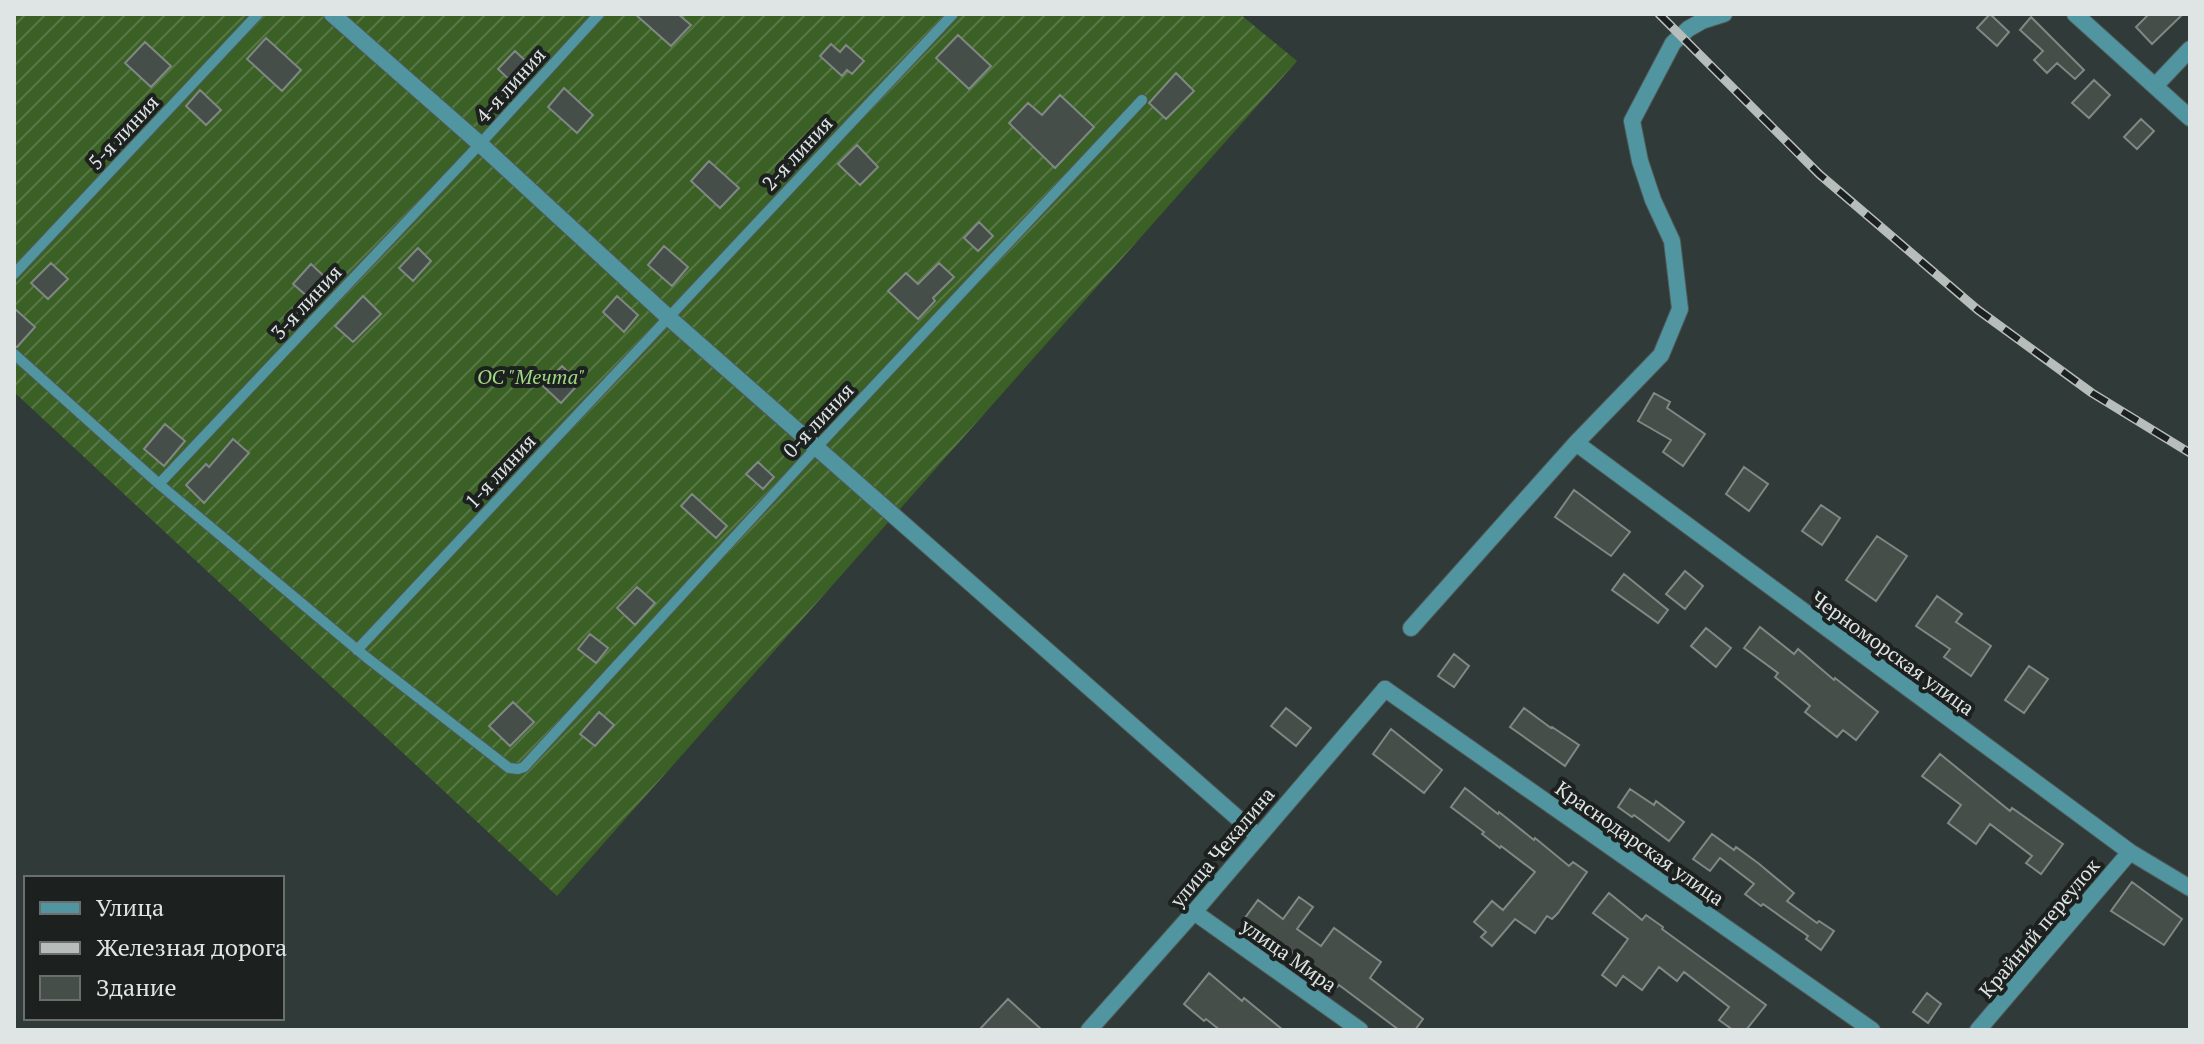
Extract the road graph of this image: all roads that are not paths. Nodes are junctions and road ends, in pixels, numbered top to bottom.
1 (258, 14) edge
2 (332, 14) edge
3 (599, 14) edge
4 (953, 14) edge
5 (1724, 14) edge
6 (2075, 14) edge
7 (2190, 49) edge
8 (2155, 86) junction
9 (1142, 100) dead end
10 (2190, 118) edge
11 (480, 144) junction
12 (14, 274) edge
13 (668, 317) junction
14 (14, 354) edge
15 (1576, 443) junction
16 (816, 448) junction
17 (159, 484) junction
18 (1411, 628) dead end
19 (357, 650) junction
20 (1385, 689) joint
21 (1258, 836) junction
22 (2130, 852) junction
23 (2190, 888) edge
24 (1194, 912) junction
25 (1089, 1030) edge
26 (1360, 1030) edge
27 (1872, 1030) edge
28 (1978, 1030) edge

1 - 12 lane, 5-я линия
2 - 11 street
3 - 11 lane, 4-я линия
4 - 13 lane, 2-я линия
5 - 15 street
6 - 8 street
7 - 8 street
8 - 10 street
9 - 16 lane, 0-я линия
11 - 13 street
11 - 17 lane, 3-я линия
13 - 16 street
13 - 19 lane, 1-я линия
14 - 17 lane
15 - 18 street
15 - 22 street, Черноморская улица
16 - 19 lane, 0-я линия
16 - 21 street
17 - 19 lane
20 - 21 street, улица Чекалина
20 - 27 street, Краснодарская улица
21 - 24 street, улица Чекалина
22 - 23 street, Черноморская улица
22 - 28 street, Крайний переулок
24 - 25 street, улица Чекалина
24 - 26 street, улица Мира

